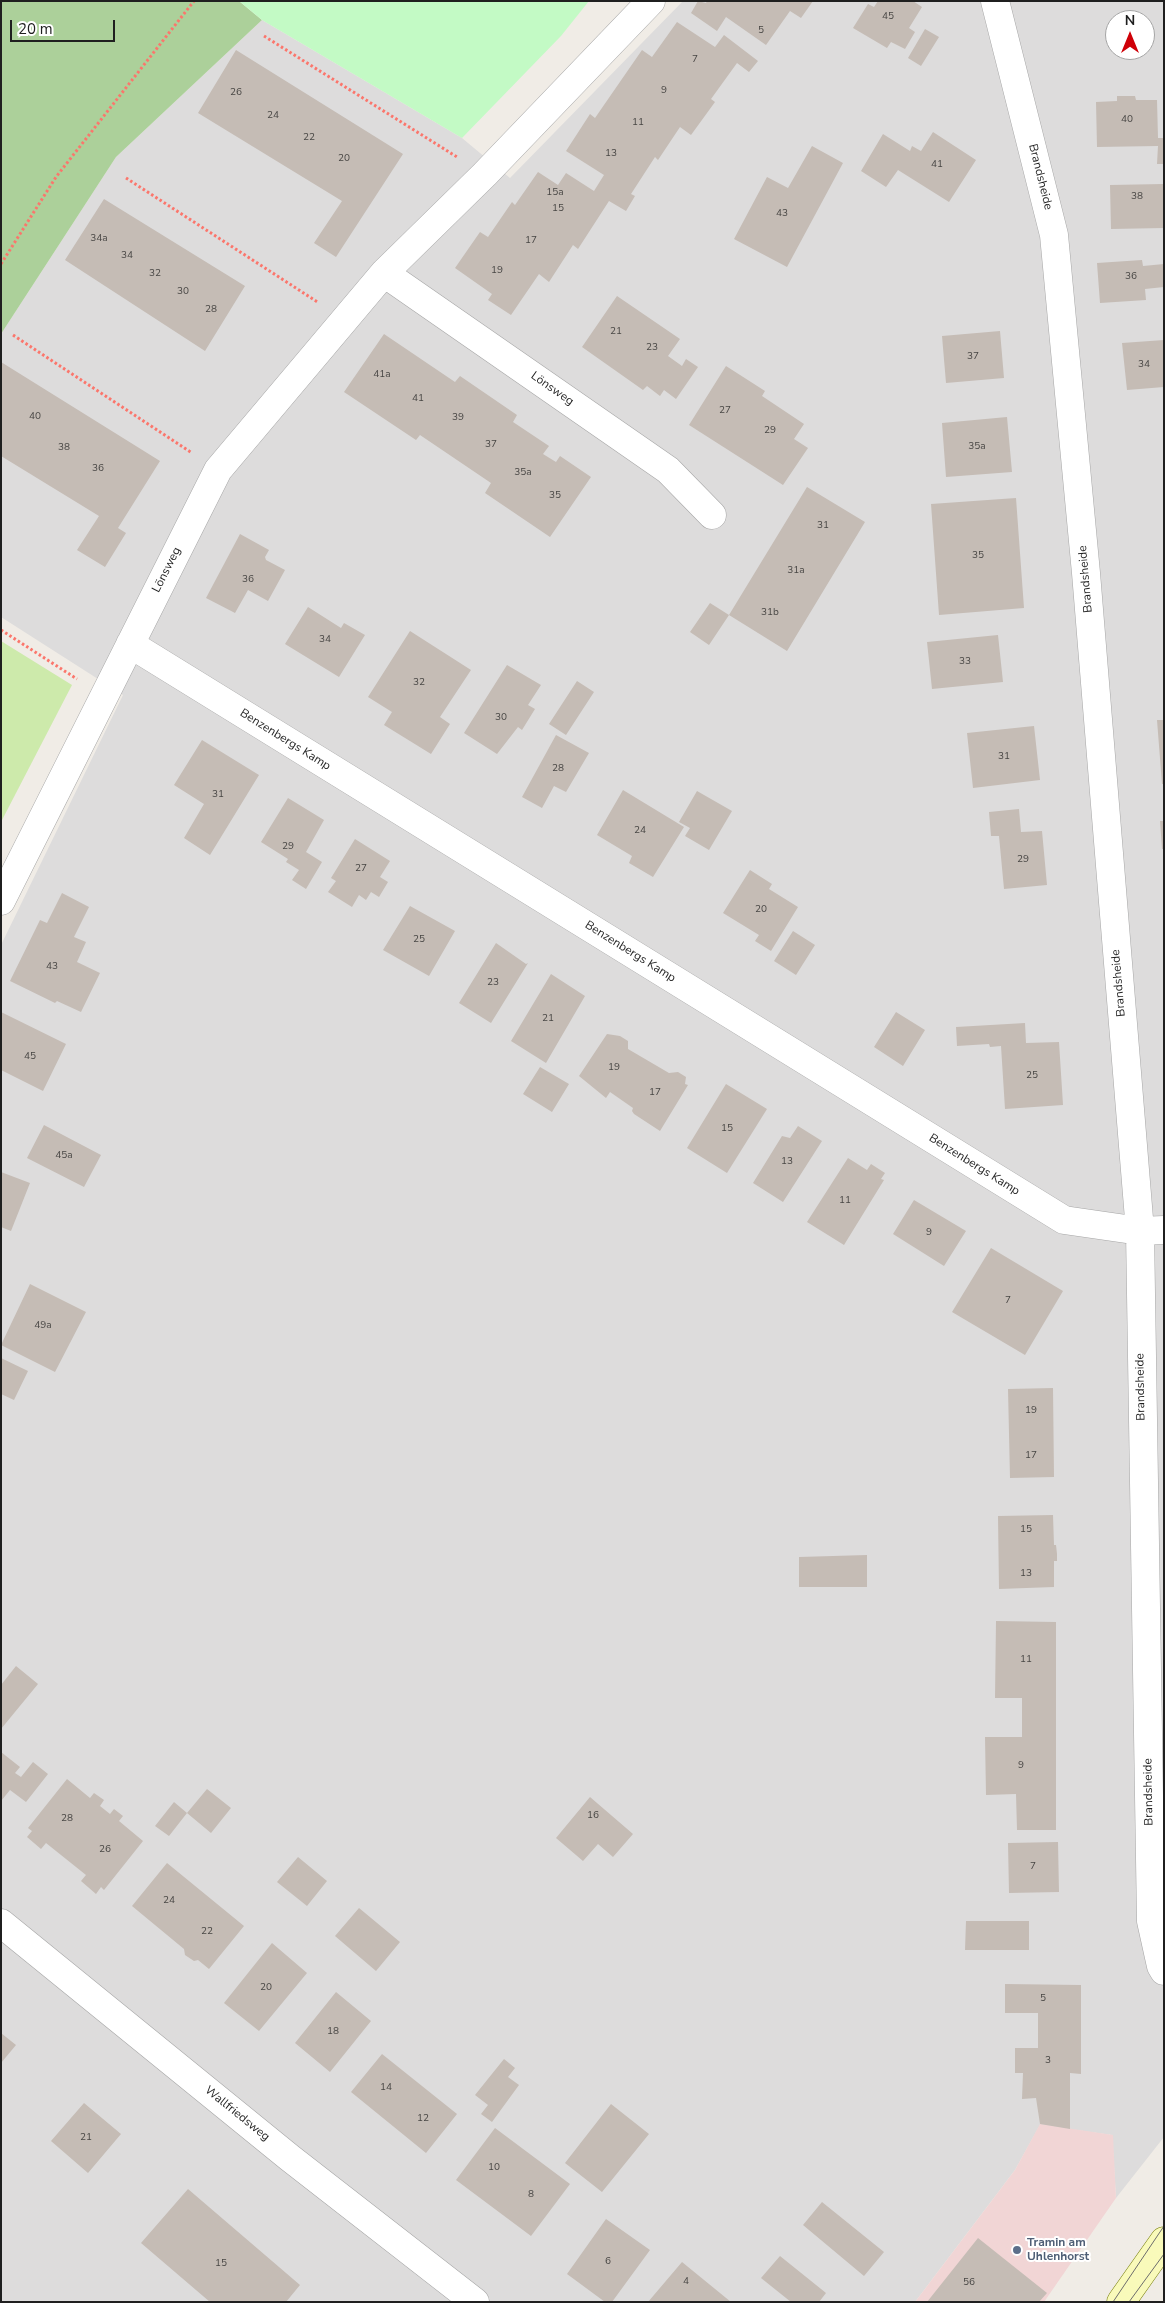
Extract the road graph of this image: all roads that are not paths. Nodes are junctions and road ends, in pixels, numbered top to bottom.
1 (651, 1) edge
2 (996, 1) edge
3 (384, 273) junction
4 (712, 515) dead end
5 (130, 644) junction
6 (1, 901) edge
7 (1152, 1230) edge
8 (1, 1923) edge
9 (1164, 1971) edge
10 (1164, 2241) edge
11 (474, 2302) edge
12 (1121, 2302) edge

1 - 3 street, Lönsweg
2 - 7 street, Brandsheide
3 - 4 street, Lönsweg
3 - 5 street, Lönsweg
5 - 6 street, Lönsweg
5 - 7 street, Benzenbergs Kamp
7 - 9 street, Brandsheide
8 - 11 street, Wallfriedsweg
10 - 12 main road

